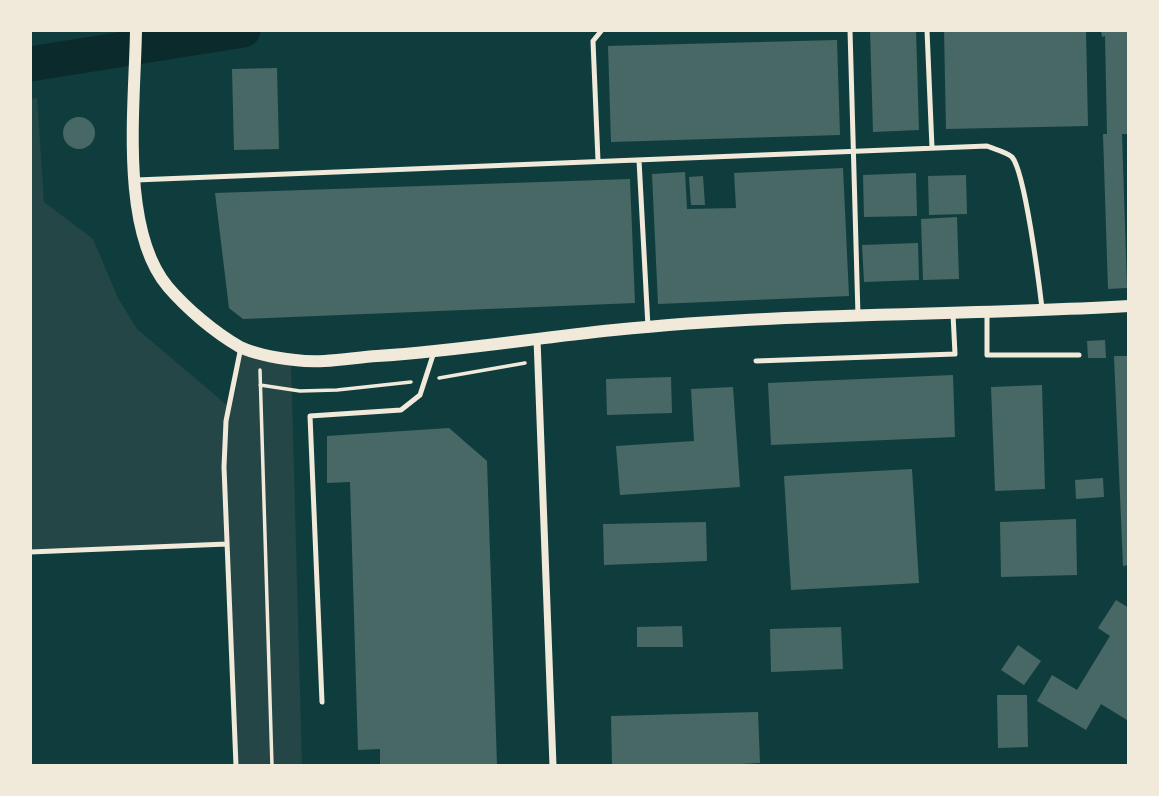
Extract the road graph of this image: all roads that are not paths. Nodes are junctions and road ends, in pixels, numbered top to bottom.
1 (136, 30) edge
2 (602, 30) edge
3 (850, 30) edge
4 (927, 30) edge
5 (932, 148) junction
6 (854, 151) junction
7 (639, 160) junction
8 (598, 161) junction
9 (133, 180) junction
10 (1129, 306) edge
11 (1042, 312) junction
12 (987, 313) junction
13 (953, 314) junction
14 (858, 316) junction
15 (648, 327) junction
16 (537, 339) junction
17 (241, 347) junction
18 (434, 352) junction
19 (1079, 355) dead end
20 (755, 361) dead end
21 (227, 544) junction
22 (30, 552) edge
23 (322, 702) dead end
24 (236, 766) edge
25 (553, 766) edge

1 - 9 street
2 - 8 lane
3 - 6 lane
4 - 5 lane
5 - 6 lane
5 - 11 lane
6 - 7 lane
6 - 14 lane
7 - 8 lane
7 - 15 lane
8 - 9 lane
9 - 17 street
10 - 11 street
11 - 12 street
12 - 13 street
12 - 19 lane
13 - 14 street
13 - 20 lane
14 - 15 street
15 - 16 street
16 - 18 street
16 - 25 street
17 - 18 street
17 - 21 lane
18 - 23 lane
21 - 22 lane
21 - 24 lane

